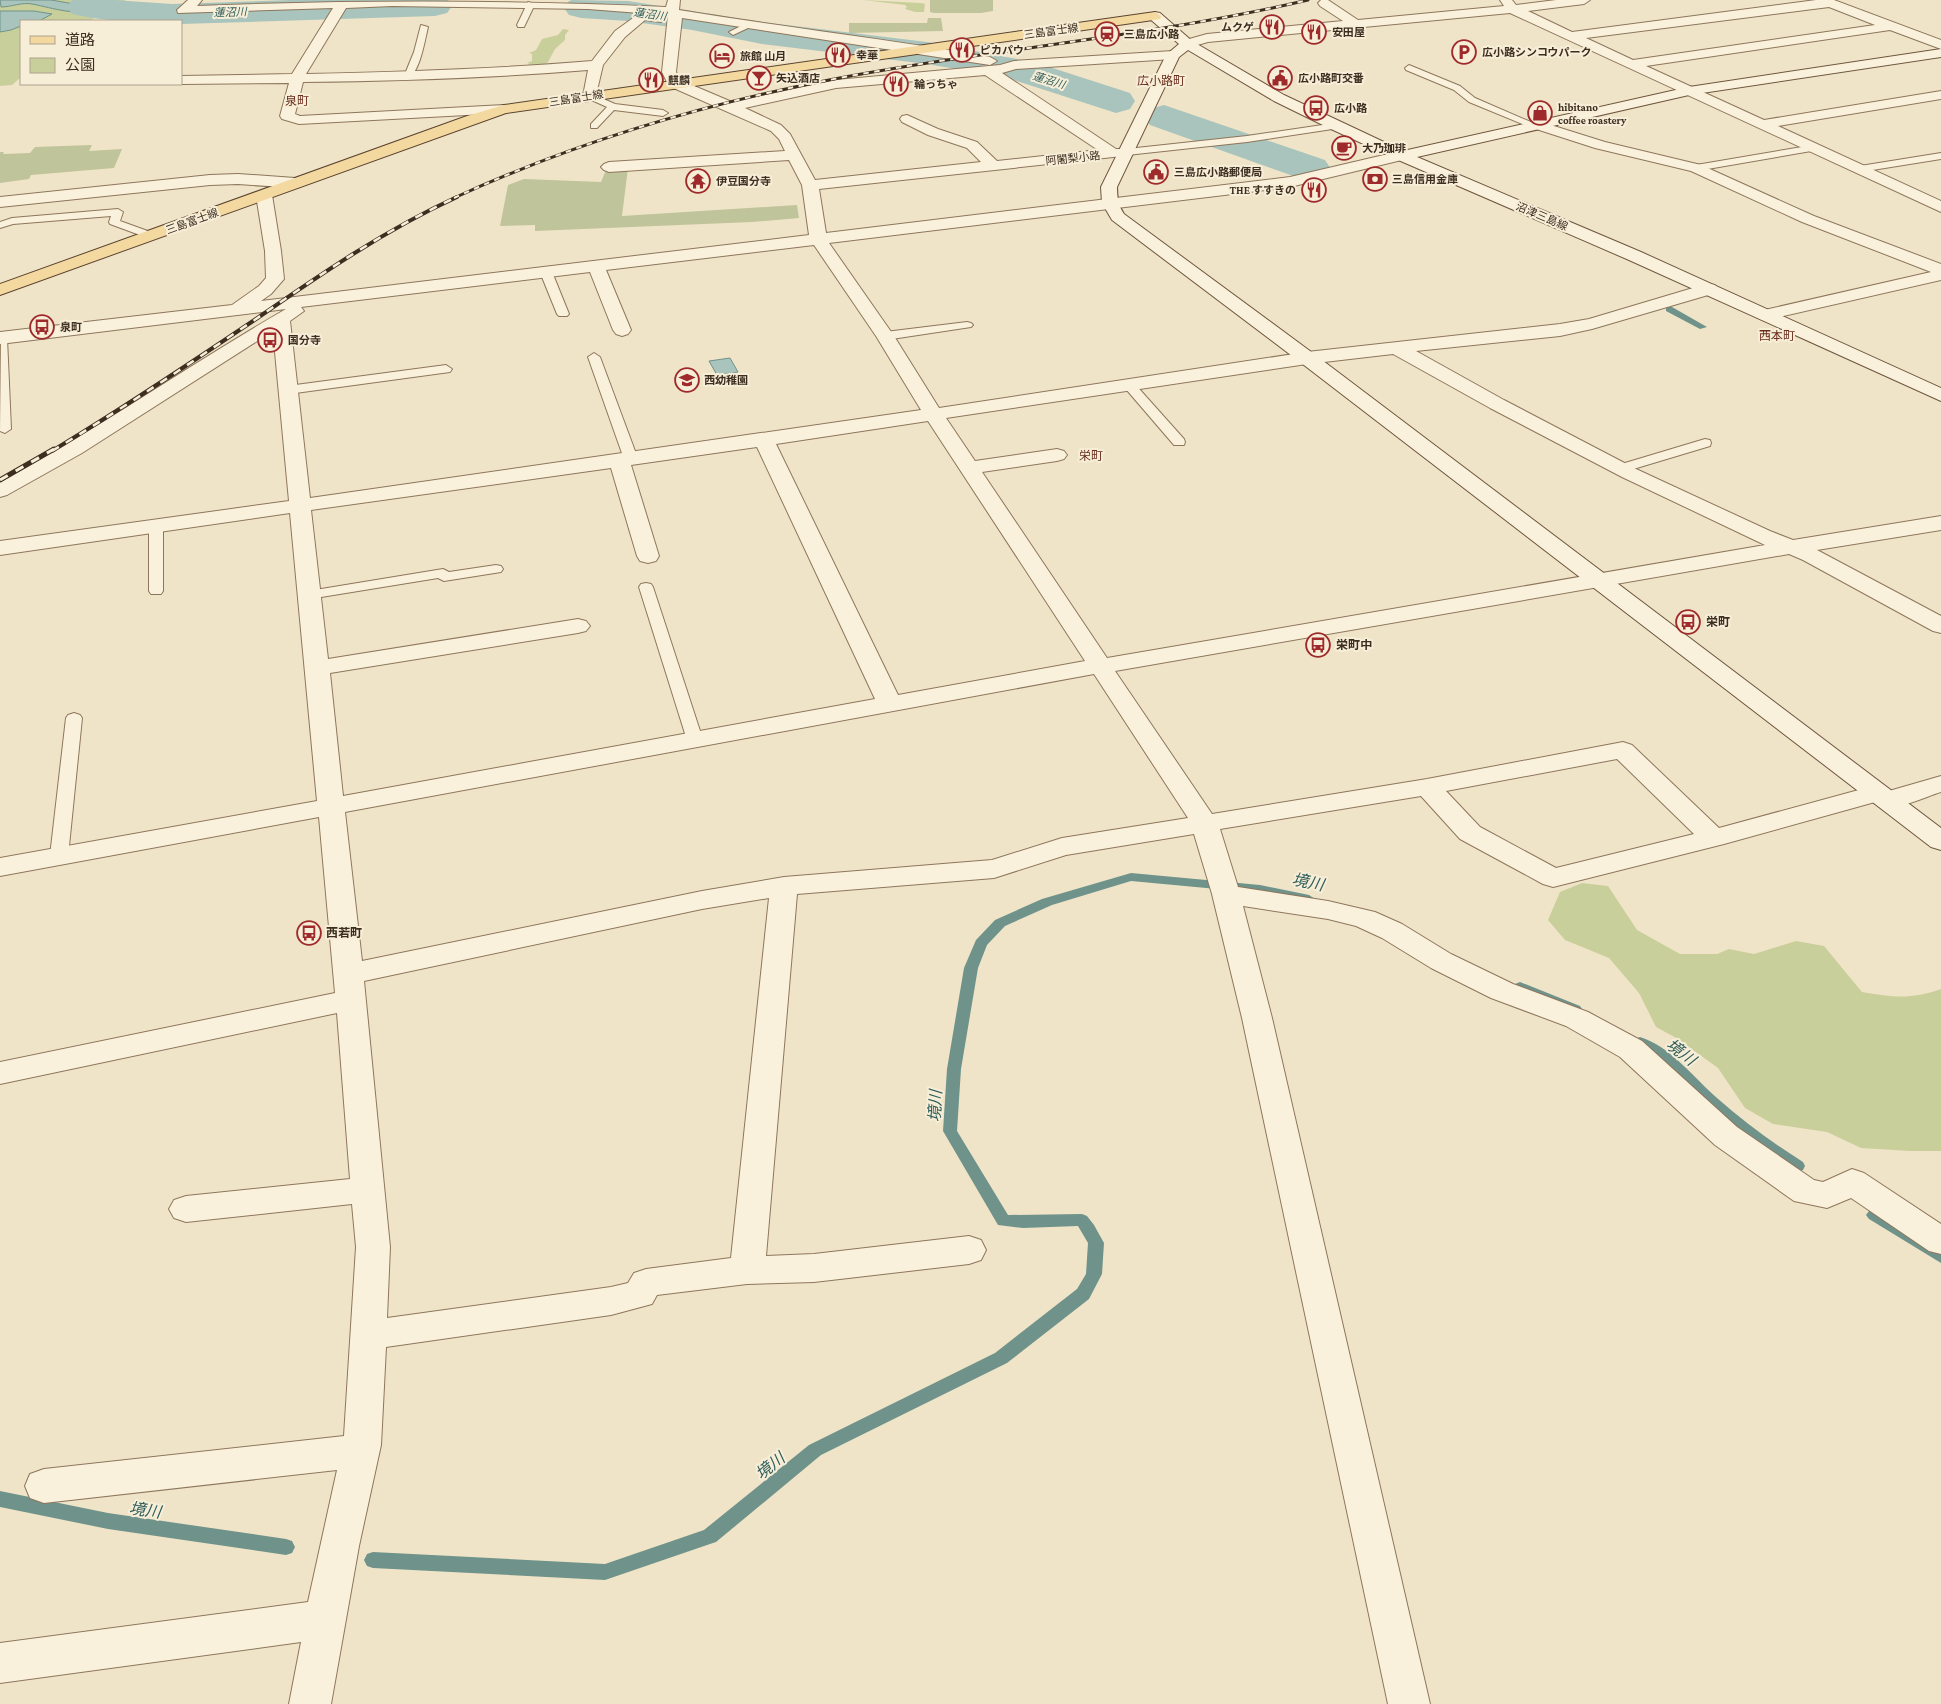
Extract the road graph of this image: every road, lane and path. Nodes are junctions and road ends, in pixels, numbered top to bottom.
1 (196, 0) edge
2 (1584, 0) edge
3 (1826, 1) edge
4 (1324, 3) dead end
5 (1509, 4) edge
6 (531, 6) junction
7 (340, 7) junction
8 (1150, 11) joint
9 (674, 13) edge
10 (1356, 24) junction
11 (521, 25) dead end
12 (1892, 26) junction
13 (424, 27) dead end
14 (1571, 36) junction
15 (1941, 45) edge
16 (917, 49) junction
17 (1180, 49) junction
18 (1941, 53) edge
19 (1630, 64) junction
20 (596, 65) junction
21 (1004, 68) junction
22 (1409, 68) dead end
23 (409, 74) junction
24 (297, 78) junction
25 (182, 80) edge
26 (674, 83) junction
27 (1689, 91) junction
28 (1941, 95) edge
29 (590, 96) junction
30 (612, 106) junction
31 (730, 107) junction
32 (504, 109) junction
33 (663, 113) dead end
34 (907, 118) dead end
35 (1764, 124) junction
36 (594, 126) dead end
37 (1336, 126) junction
38 (1536, 126) junction
39 (1814, 148) junction
40 (1119, 153) junction
41 (792, 155) junction
42 (1400, 156) junction
43 (1941, 156) edge
44 (994, 166) junction
45 (609, 167) dead end
46 (1696, 168) junction
47 (1860, 169) junction
48 (294, 183) junction
49 (810, 185) junction
50 (264, 195) junction
51 (0, 202) edge
52 (1111, 205) junction
53 (1941, 207) edge
54 (0, 225) edge
55 (152, 236) junction
56 (818, 239) junction
57 (596, 266) junction
58 (1941, 270) edge
59 (546, 272) junction
60 (1941, 275) edge
61 (0, 290) edge
62 (1709, 290) junction
63 (312, 302) junction
64 (238, 309) junction
65 (562, 314) dead end
66 (1766, 316) junction
67 (281, 319) junction
68 (968, 325) dead end
69 (622, 330) dead end
70 (885, 336) junction
71 (1, 338) edge
72 (1398, 349) junction
73 (594, 357) dead end
74 (1307, 358) junction
75 (446, 368) dead end
76 (1129, 385) junction
77 (288, 390) junction
78 (1941, 395) edge
79 (934, 415) junction
80 (5, 429) dead end
81 (764, 440) junction
82 (1179, 442) dead end
83 (1705, 444) dead end
84 (1057, 456) dead end
85 (625, 460) junction
86 (970, 468) junction
87 (1620, 469) junction
88 (0, 491) edge
89 (300, 505) junction
90 (1941, 523) edge
91 (156, 526) junction
92 (1789, 547) junction
93 (0, 548) edge
94 (648, 556) dead end
95 (496, 570) dead end
96 (1596, 579) junction
97 (646, 587) dead end
98 (156, 591) dead end
99 (309, 595) junction
100 (578, 626) dead end
101 (1941, 626) edge
102 (1102, 666) junction
103 (317, 668) junction
104 (890, 704) junction
105 (74, 718) dead end
106 (696, 740) junction
107 (1941, 784) edge
108 (1427, 787) junction
109 (1882, 796) junction
110 (331, 806) junction
111 (1205, 824) junction
112 (1714, 838) junction
113 (1941, 842) edge
114 (59, 856) junction
115 (0, 867) edge
116 (784, 886) junction
117 (1226, 894) junction
118 (349, 987) junction
119 (0, 1073) edge
120 (367, 1190) junction
121 (186, 1209) dead end
122 (1941, 1241) edge
123 (969, 1250) dead end
124 (747, 1270) junction
125 (369, 1336) junction
126 (360, 1451) junction
127 (44, 1486) dead end
128 (327, 1620) junction
129 (0, 1663) edge
130 (310, 1704) edge
131 (1409, 1704) edge

1 - 7 street
2 - 5 street
3 - 12 street
3 - 14 street
4 - 10 street
5 - 10 street
5 - 14 street
6 - 7 street
6 - 9 street
6 - 11 lane
7 - 24 street
8 - 16 main road, 三島富士線
8 - 17 street, 沼津三島線
9 - 16 street
9 - 20 street
9 - 26 street
10 - 17 street
12 - 15 street
12 - 19 street
13 - 23 lane
14 - 19 street
16 - 21 street
16 - 26 main road, 三島富士線
17 - 21 street
17 - 37 street, 沼津三島線
17 - 40 street
18 - 27 street
19 - 27 street
20 - 23 street
20 - 29 street
21 - 31 street
21 - 40 street
22 - 38 lane
23 - 24 street
24 - 25 street
24 - 32 street
26 - 29 main road, 三島富士線
26 - 31 street
27 - 35 street
27 - 38 street
28 - 35 street
29 - 30 lane
29 - 32 main road, 三島富士線
30 - 33 lane
30 - 36 lane
31 - 41 street
32 - 48 main road, 三島富士線
34 - 44 street
35 - 39 street
37 - 40 lane, 阿闍梨小路
37 - 42 street, 沼津三島線
38 - 42 street
38 - 46 street
39 - 46 lane
39 - 47 street
40 - 44 street, 阿闍梨小路
40 - 52 street
41 - 45 street
41 - 49 street
42 - 52 street
42 - 62 street, 沼津三島線
43 - 47 lane
44 - 49 street, 阿闍梨小路
46 - 58 street
47 - 53 street
48 - 50 main road, 三島富士線
48 - 51 street
49 - 56 street
50 - 55 main road, 三島富士線
50 - 64 street
52 - 56 street
52 - 74 street
54 - 55 lane
55 - 61 main road, 三島富士線
56 - 57 street
56 - 70 street
57 - 59 street
57 - 69 street
59 - 63 street
59 - 65 lane
60 - 66 street
62 - 66 street, 沼津三島線
62 - 72 street
63 - 64 street
63 - 67 street
64 - 71 street
66 - 78 street, 沼津三島線
67 - 77 street
67 - 88 street
68 - 70 lane
70 - 79 street
71 - 80 lane
72 - 74 street
72 - 87 street
73 - 85 lane
74 - 76 street
74 - 96 street
75 - 77 lane
76 - 79 street
76 - 82 lane
77 - 89 street
79 - 81 street
79 - 86 street
81 - 85 street
81 - 104 street
83 - 87 lane
84 - 86 street
85 - 89 street
85 - 94 street
86 - 102 street
87 - 92 street
89 - 91 street
89 - 99 street
90 - 92 street
91 - 93 street
91 - 98 lane
92 - 96 street
92 - 101 street
95 - 99 lane
96 - 102 street
96 - 109 street
97 - 106 lane
99 - 103 street
100 - 103 street
102 - 104 street
102 - 111 street
103 - 110 street
104 - 106 street
105 - 114 lane
106 - 110 street
107 - 109 street
108 - 111 street
108 - 112 street
108 - 112 street
109 - 112 street
109 - 113 street
110 - 114 street
110 - 118 street
111 - 116 street
111 - 117 street
114 - 115 street
116 - 118 street
116 - 124 street
117 - 122 street
117 - 131 street
118 - 119 street
118 - 120 street
120 - 121 street
120 - 125 street
123 - 124 street
124 - 125 street
125 - 126 street
126 - 127 street
126 - 128 street
128 - 129 street
128 - 130 street

